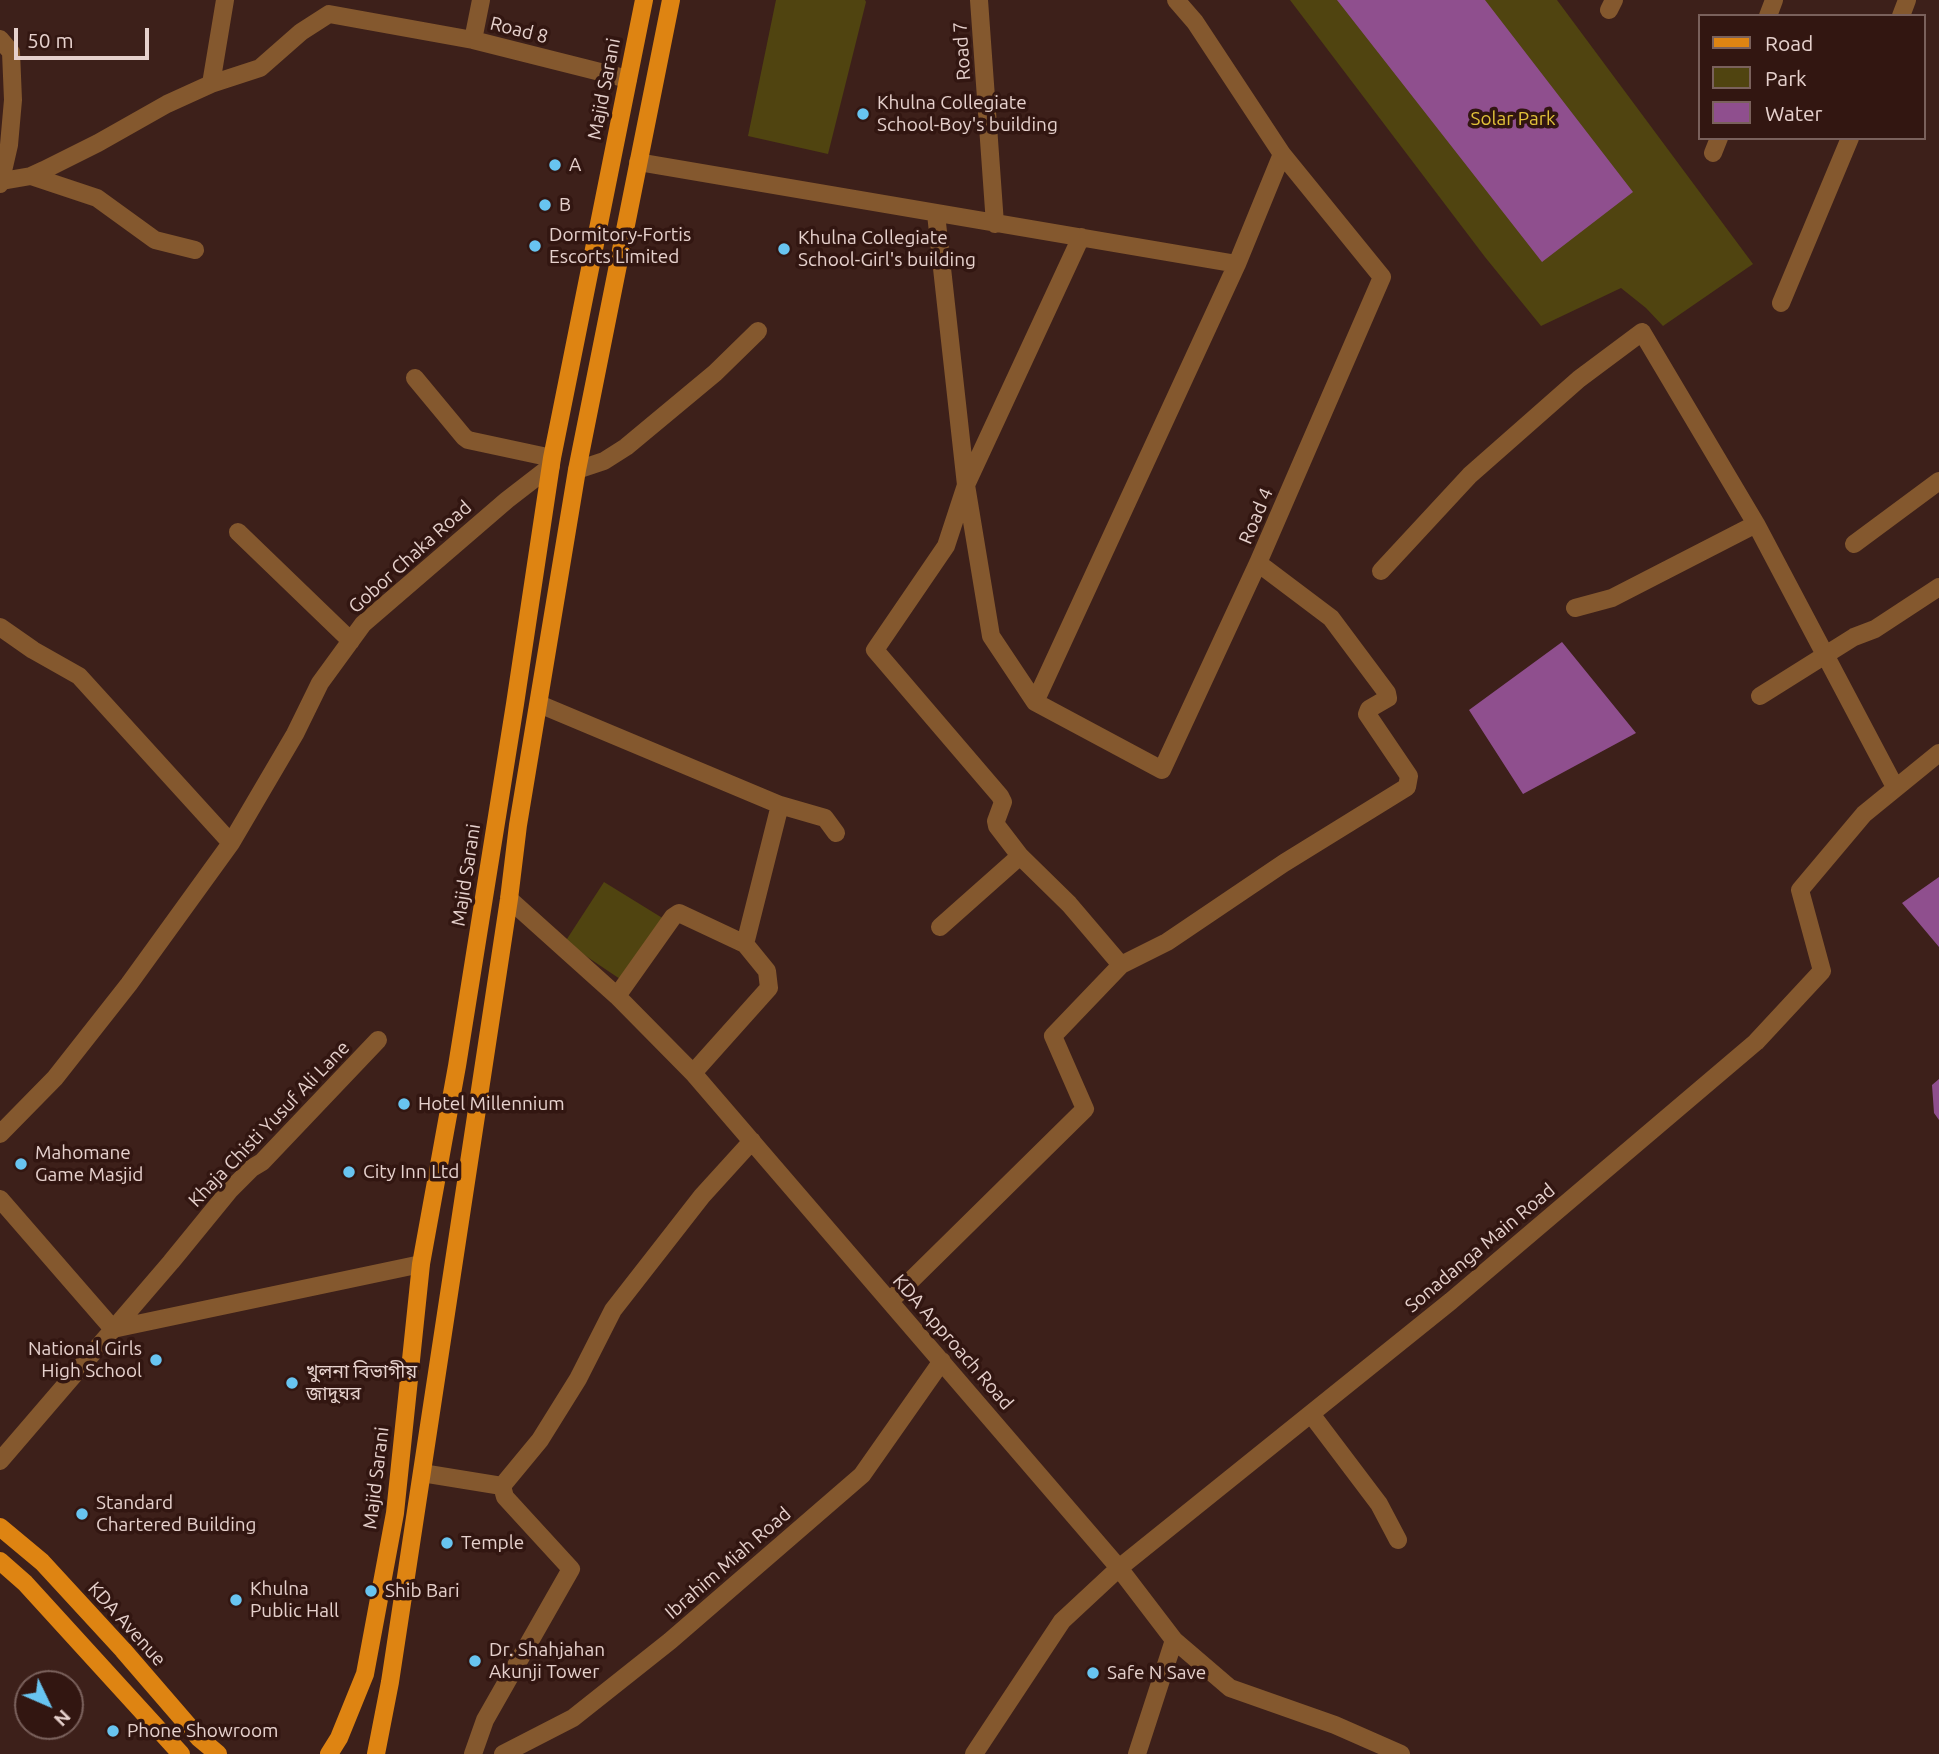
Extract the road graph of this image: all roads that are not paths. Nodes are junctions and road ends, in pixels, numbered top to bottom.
1 (225, 0) edge
2 (481, 0) edge
3 (643, 0) edge
4 (671, 0) edge
5 (979, 0) edge
6 (1176, 0) edge
7 (331, 7) edge
8 (0, 39) edge
9 (473, 40) junction
10 (628, 79) junction
11 (211, 84) junction
12 (1849, 140) edge
13 (1282, 154) junction
14 (638, 162) junction
15 (31, 176) junction
16 (1, 182) edge
17 (936, 214) junction
18 (995, 224) junction
19 (1081, 237) junction
20 (195, 250) dead end
21 (1237, 264) junction
22 (1781, 303) dead end
23 (758, 331) dead end
24 (415, 378) dead end
25 (552, 462) junction
26 (577, 470) junction
27 (1939, 481) edge
28 (966, 485) junction
29 (1756, 524) junction
30 (238, 532) dead end
31 (1854, 544) dead end
32 (1258, 563) junction
33 (1381, 571) dead end
34 (1939, 587) edge
35 (1575, 608) dead end
36 (0, 627) edge
37 (351, 641) junction
38 (1826, 655) junction
39 (1760, 696) dead end
40 (1035, 702) junction
41 (539, 704) junction
42 (1939, 753) edge
43 (1895, 787) junction
44 (779, 805) junction
45 (836, 833) dead end
46 (232, 843) junction
47 (1020, 856) junction
48 (509, 899) junction
49 (940, 927) dead end
50 (745, 944) junction
51 (1121, 965) junction
52 (617, 996) junction
53 (378, 1040) dead end
54 (694, 1073) junction
55 (0, 1134) edge
56 (752, 1141) junction
57 (0, 1199) edge
58 (421, 1264) junction
59 (890, 1301) junction
60 (113, 1329) junction
61 (942, 1361) junction
62 (1311, 1414) junction
63 (0, 1461) edge
64 (422, 1473) junction
65 (502, 1486) junction
66 (0, 1527) edge
67 (1398, 1540) dead end
68 (0, 1561) edge
69 (1119, 1568) junction
70 (1174, 1640) junction
71 (181, 1754) edge
72 (218, 1754) edge
73 (330, 1754) edge
74 (376, 1754) edge
75 (473, 1754) edge
76 (503, 1754) edge
77 (974, 1754) edge
78 (1137, 1754) edge
79 (1401, 1754) edge

1 - 11 street
2 - 9 street
3 - 10 main road, Majid Sarani
4 - 14 main road
5 - 18 street, Road 7
6 - 13 street
7 - 9 street, Road 8
7 - 11 street, Road 8
8 - 16 street
9 - 10 street, Road 8
10 - 25 main road, Majid Sarani
11 - 15 street, Road 8
12 - 22 street
13 - 21 street
13 - 32 street, Road 4
14 - 17 street
14 - 26 main road
15 - 16 street
15 - 20 street
17 - 18 street
17 - 28 street
18 - 19 street
19 - 21 street
19 - 28 street
21 - 40 street
23 - 26 street
24 - 25 street
25 - 37 street, Gobor Chaka Road
25 - 58 main road, Majid Sarani
26 - 41 main road
27 - 31 street
28 - 40 street
28 - 47 street
29 - 33 street
29 - 35 street
29 - 38 street
30 - 37 street
32 - 40 street, Road 4
32 - 51 street
34 - 38 street
36 - 46 street
37 - 46 street, Gobor Chaka Road
38 - 39 street
38 - 43 street
41 - 44 street
41 - 48 main road
42 - 43 street, Sonadanga Main Road
43 - 62 street, Sonadanga Main Road
44 - 45 street
44 - 50 street
46 - 55 street, Gobor Chaka Road
47 - 49 street
47 - 51 street
48 - 52 street, KDA Approach Road
48 - 64 main road
50 - 52 street
50 - 54 street
51 - 59 street
52 - 54 street, KDA Approach Road
53 - 60 street, Khaja Chisti Yusuf Ali Lane
54 - 56 street, KDA Approach Road
56 - 59 street, KDA Approach Road
56 - 65 street
57 - 60 street
58 - 60 street
58 - 73 main road, Majid Sarani
59 - 61 street, KDA Approach Road
60 - 63 street, Khaja Chisti Yusuf Ali Lane
61 - 69 street, KDA Approach Road
61 - 76 street, Ibrahim Miah Road
62 - 67 street
62 - 69 street, Sonadanga Main Road
64 - 65 street
64 - 74 main road
65 - 75 street
66 - 72 main road, KDA Avenue
68 - 71 main road
69 - 70 street, KDA Approach Road
69 - 77 street, Sonadanga Main Road
70 - 78 street
70 - 79 street, KDA Approach Road

